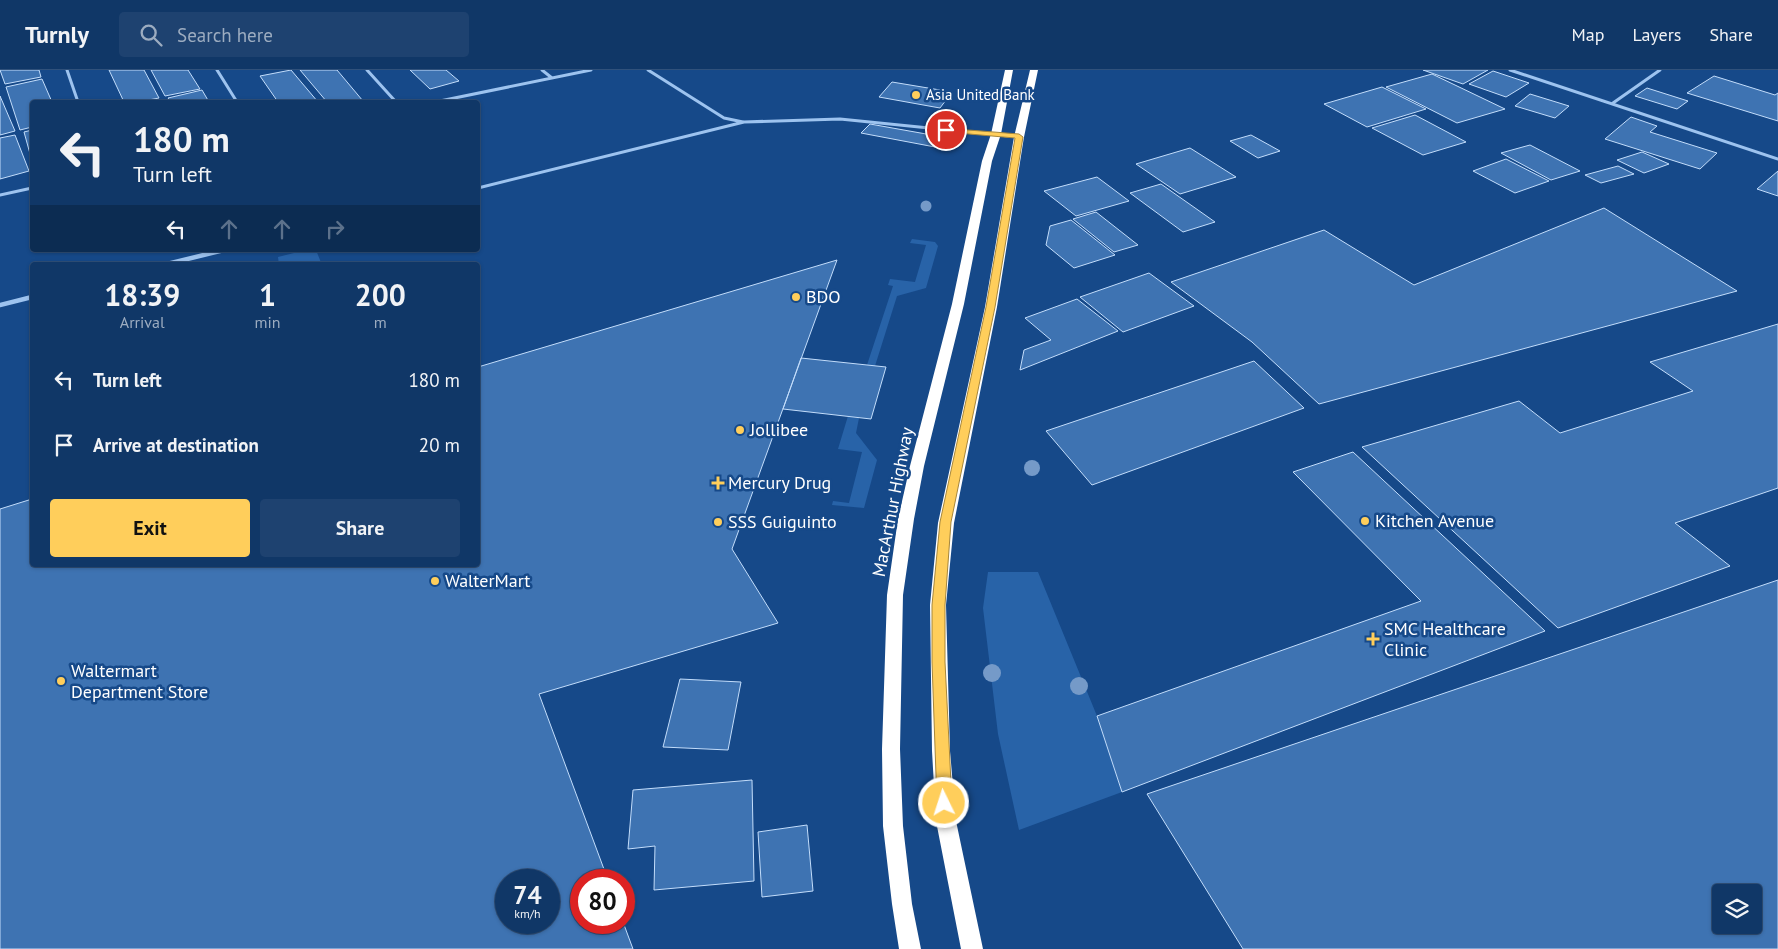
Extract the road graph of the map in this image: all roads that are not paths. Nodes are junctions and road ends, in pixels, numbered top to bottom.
1 (66, 70) edge
2 (217, 70) edge
3 (367, 70) edge
4 (542, 70) edge
5 (591, 70) edge
6 (648, 70) edge
7 (1009, 70) edge
8 (1034, 70) edge
9 (1510, 70) edge
10 (1660, 70) edge
11 (552, 78) junction
12 (77, 100) edge
13 (237, 100) edge
14 (394, 100) edge
15 (445, 100) edge
16 (1613, 103) junction
17 (744, 122) junction
18 (996, 134) junction
19 (1019, 137) junction
20 (1778, 159) edge
21 (30, 188) edge
22 (480, 188) edge
23 (0, 195) edge
24 (216, 252) edge
25 (175, 262) edge
26 (30, 298) edge
27 (0, 305) edge
28 (910, 949) edge
29 (972, 949) edge

1 - 12 street
2 - 13 street
3 - 14 street
4 - 11 street
5 - 11 street
6 - 17 street
7 - 18 highway, MacArthur Highway
8 - 19 highway
9 - 16 street
10 - 16 street
11 - 15 street
16 - 20 street
17 - 18 street
17 - 22 street
18 - 19 street
18 - 28 highway, MacArthur Highway
19 - 29 highway
21 - 23 street
24 - 25 street
26 - 27 street

